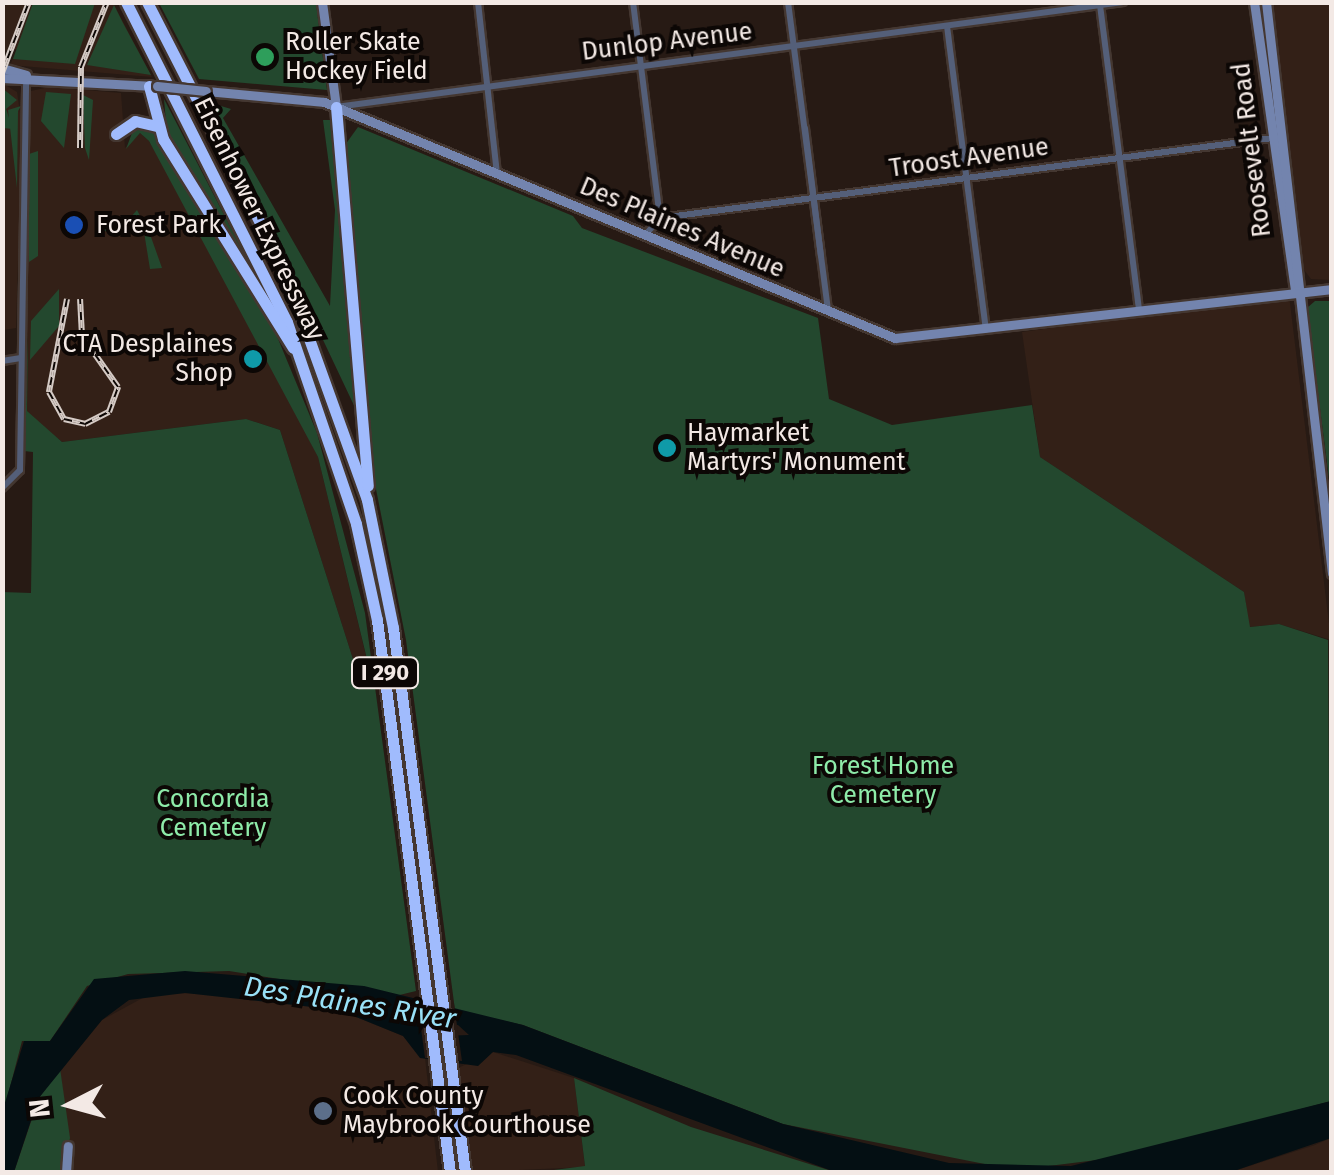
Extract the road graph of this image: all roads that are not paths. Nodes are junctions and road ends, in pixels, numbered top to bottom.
1 (126, 2) edge
2 (147, 2) edge
3 (322, 2) edge
4 (478, 2) edge
5 (632, 2) edge
6 (788, 2) edge
7 (1022, 2) edge
8 (1123, 2) edge
9 (1254, 2) edge
10 (1266, 2) edge
11 (1100, 6) junction
12 (1024, 16) junction
13 (947, 26) junction
14 (793, 46) junction
15 (641, 66) junction
16 (2, 68) edge
17 (26, 75) junction
18 (2, 78) edge
19 (153, 86) junction
20 (489, 86) junction
21 (336, 107) junction
22 (156, 126) junction
23 (116, 134) dead end
24 (1283, 136) junction
25 (1272, 138) junction
26 (1119, 157) junction
27 (497, 174) junction
28 (966, 178) junction
29 (814, 199) junction
30 (660, 218) junction
31 (646, 234) junction
32 (1332, 289) edge
33 (1295, 291) junction
34 (1138, 310) junction
35 (828, 311) junction
36 (986, 330) junction
37 (21, 358) junction
38 (2, 361) edge
39 (304, 364) junction
40 (2, 488) edge
41 (367, 500) junction
42 (1332, 572) edge
43 (68, 1146) dead end
44 (66, 1172) edge
45 (450, 1172) edge
46 (465, 1172) edge

1 - 39 highway, Eisenhower Expressway / I 290
2 - 41 highway, Eisenhower Expressway / I 290
3 - 21 main road
4 - 20 street
5 - 15 street
6 - 14 street
7 - 12 street
8 - 11 street, Dunlop Avenue
9 - 25 main road, Roosevelt Road
10 - 24 main road, Roosevelt Road
11 - 12 street, Dunlop Avenue
11 - 26 street
12 - 13 street, Dunlop Avenue
13 - 14 street, Dunlop Avenue
13 - 28 street
14 - 15 street, Dunlop Avenue
14 - 29 street
15 - 20 street, Dunlop Avenue
15 - 30 street
16 - 17 main road, Des Plaines Avenue
17 - 18 main road, Des Plaines Avenue
17 - 19 main road, Des Plaines Avenue
17 - 37 street
19 - 21 main road, Des Plaines Avenue, bridge
19 - 22 highway
20 - 21 street, Dunlop Avenue
20 - 27 street
21 - 27 main road, Des Plaines Avenue
21 - 41 highway
22 - 23 highway
22 - 39 highway
24 - 25 street, Troost Avenue
24 - 33 main road, Roosevelt Road
25 - 26 street, Troost Avenue
25 - 33 main road, Roosevelt Road
26 - 28 street, Troost Avenue
26 - 34 street
27 - 31 main road, Des Plaines Avenue
28 - 29 street, Troost Avenue
28 - 36 street
29 - 30 street, Troost Avenue
29 - 35 street
30 - 31 street
31 - 35 main road, Des Plaines Avenue
32 - 33 main road, Des Plaines Avenue
33 - 34 main road, Des Plaines Avenue
33 - 42 main road, Roosevelt Road
34 - 36 main road, Des Plaines Avenue
35 - 36 main road, Des Plaines Avenue
37 - 38 street
37 - 40 street
39 - 45 highway, Eisenhower Expressway / I 290
41 - 46 highway, Eisenhower Expressway / I 290
43 - 44 main road

